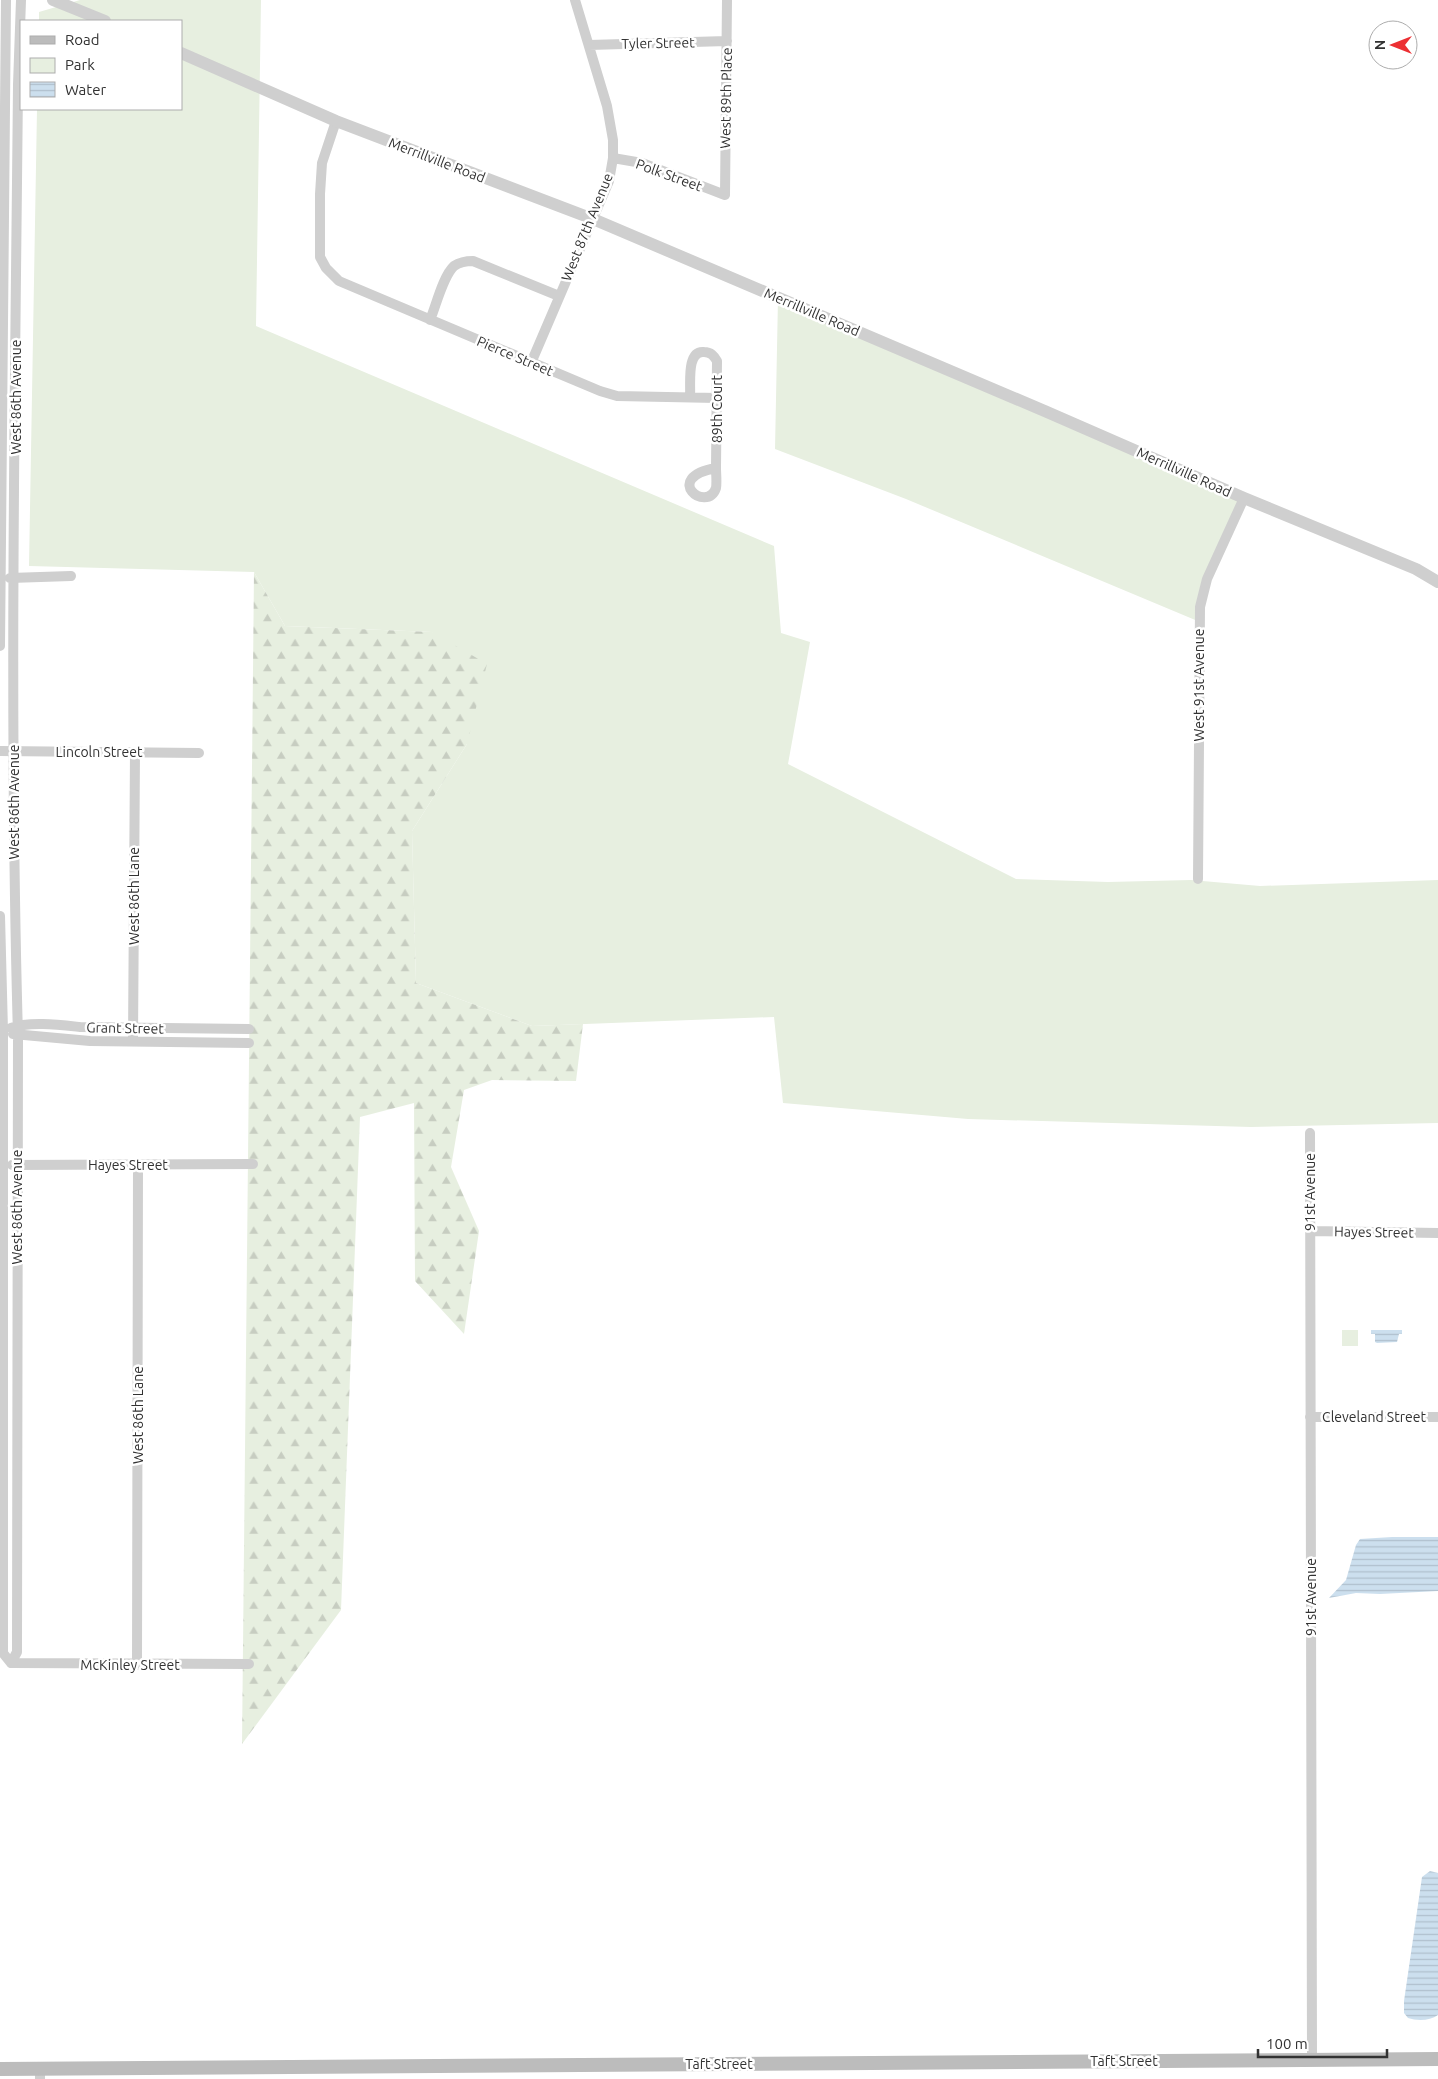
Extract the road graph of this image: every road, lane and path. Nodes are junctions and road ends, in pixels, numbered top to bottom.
1 (6, 0) edge
2 (21, 0) edge
3 (54, 0) edge
4 (575, 0) edge
5 (727, 0) edge
6 (20, 20) edge
7 (103, 20) edge
8 (20, 28) edge
9 (727, 41) junction
10 (589, 45) junction
11 (182, 53) edge
12 (2, 78) edge
13 (18, 85) junction
14 (336, 122) junction
15 (613, 158) junction
16 (725, 195) joint
17 (2, 216) edge
18 (593, 219) junction
19 (17, 222) junction
20 (559, 296) junction
21 (430, 320) junction
22 (532, 363) junction
23 (690, 397) junction
24 (717, 398) junction
25 (1, 436) edge
26 (16, 436) junction
27 (716, 468) dead end
28 (1244, 498) junction
29 (71, 576) dead end
30 (0, 578) edge
31 (14, 578) junction
32 (1438, 582) edge
33 (0, 646) edge
34 (0, 751) edge
35 (14, 751) junction
36 (135, 752) junction
37 (199, 752) dead end
38 (1198, 880) dead end
39 (0, 916) edge
40 (1, 944) edge
41 (14, 944) junction
42 (133, 1028) junction
43 (249, 1029) dead end
44 (2, 1031) edge
45 (18, 1031) junction
46 (133, 1041) junction
47 (249, 1043) dead end
48 (1310, 1133) dead end
49 (253, 1164) dead end
50 (17, 1165) junction
51 (138, 1165) junction
52 (3, 1166) junction
53 (1310, 1231) junction
54 (1438, 1233) edge
55 (1310, 1417) junction
56 (1438, 1417) edge
57 (11, 1664) junction
58 (249, 1664) dead end
59 (137, 1665) junction
60 (1438, 2059) edge
61 (1312, 2060) junction
62 (0, 2069) edge
63 (40, 2074) edge

1 - 12 street, West 86th Avenue
2 - 6 street, West 86th Avenue
3 - 7 street
4 - 10 street, West 87th Avenue
5 - 9 street, West 89th Place
8 - 13 street, West 86th Avenue
9 - 10 street, Tyler Street
9 - 16 street, West 89th Place
10 - 15 street, West 87th Avenue
11 - 14 street, Merrillville Road
12 - 13 street
12 - 17 street, West 86th Avenue
13 - 19 street, West 86th Avenue
14 - 18 street, Merrillville Road
14 - 21 street, Pierce Street
15 - 16 street, Polk Street
15 - 18 street, West 87th Avenue
17 - 19 street
17 - 25 street, West 86th Avenue
18 - 20 street, West 87th Avenue
18 - 28 street, Merrillville Road
19 - 26 street, West 86th Avenue
20 - 21 street
20 - 22 street, West 87th Avenue
21 - 22 street, Pierce Street
22 - 23 street, Pierce Street
23 - 24 street, Pierce Street
23 - 24 street, 89th Court
24 - 27 street, 89th Court
25 - 26 street
25 - 30 street, West 86th Avenue
26 - 31 street, West 86th Avenue
28 - 32 street, Merrillville Road
28 - 38 street, West 91st Avenue
29 - 31 street
30 - 31 street
30 - 33 street, West 86th Avenue
31 - 35 street, West 86th Avenue
34 - 35 street, Lincoln Street
35 - 36 street, Lincoln Street
35 - 41 street, West 86th Avenue
36 - 37 street, Lincoln Street
36 - 42 street, West 86th Lane
39 - 40 street, West 86th Avenue
40 - 41 street
40 - 44 street, West 86th Avenue
41 - 45 street, West 86th Avenue
42 - 43 street, Grant Street
42 - 45 street, Grant Street
42 - 46 street, West 86th Lane
44 - 45 street, Grant Street
44 - 52 street, West 86th Avenue
45 - 46 street, Grant Street
45 - 50 street, West 86th Avenue
46 - 47 street, Grant Street
48 - 53 street, 91st Avenue
49 - 51 street, Hayes Street
50 - 51 street, Hayes Street
50 - 52 street, Hayes Street
50 - 57 street, West 86th Avenue
51 - 59 street, West 86th Lane
52 - 57 street, West 86th Avenue
53 - 54 street, Hayes Street
53 - 55 street, 91st Avenue
55 - 56 street, Cleveland Street
55 - 61 street, 91st Avenue
57 - 59 street, McKinley Street
58 - 59 street, McKinley Street
60 - 61 main road, Taft Street
61 - 63 main road, Taft Street
62 - 63 main road, Taft Street

